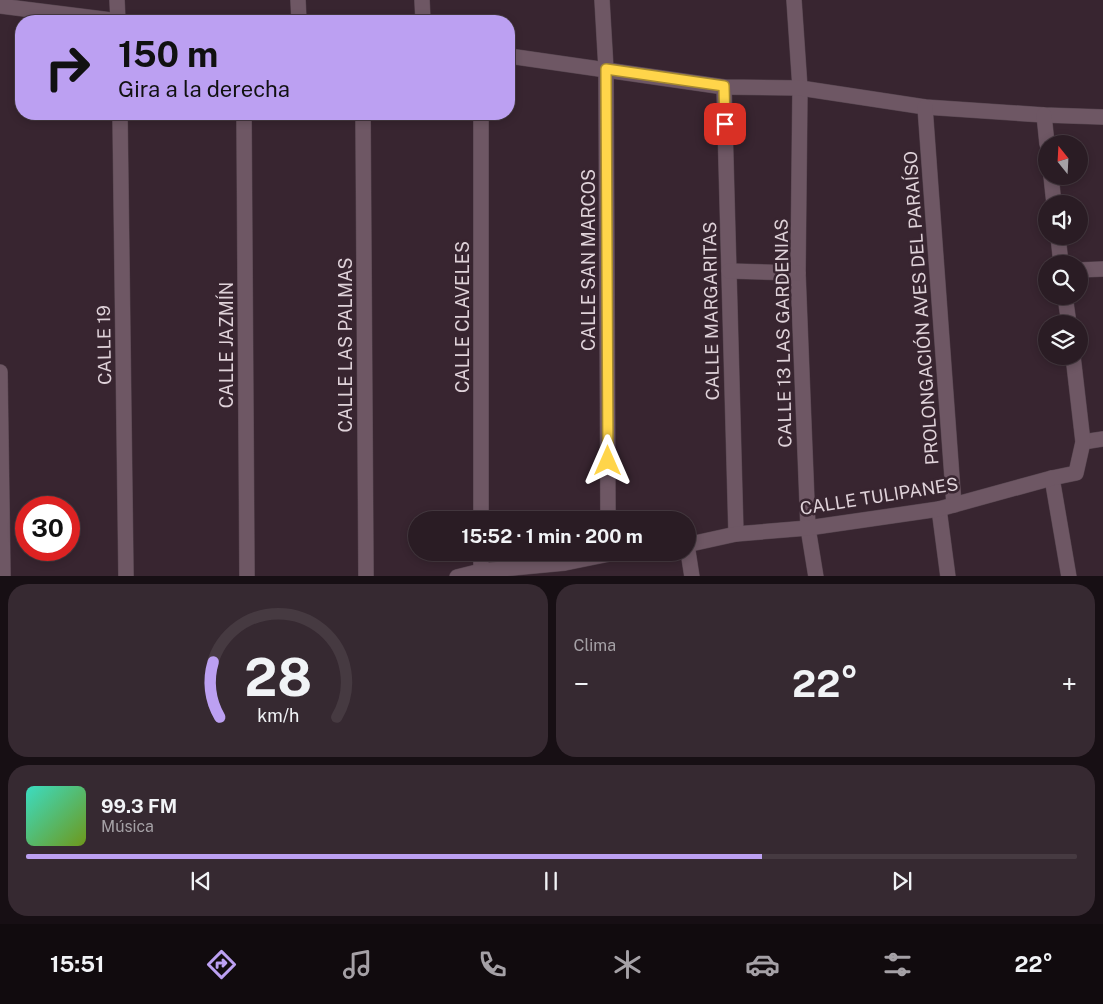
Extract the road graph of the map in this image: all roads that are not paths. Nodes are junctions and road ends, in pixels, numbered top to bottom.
1 (116, 0) edge
2 (298, 0) edge
3 (422, 0) edge
4 (602, 0) edge
5 (794, 0) edge
6 (0, 6) edge
7 (71, 15) edge
8 (118, 15) edge
9 (299, 15) edge
10 (423, 15) edge
11 (515, 57) edge
12 (606, 69) junction
13 (724, 86) junction
14 (800, 88) junction
15 (925, 107) junction
16 (1044, 115) junction
17 (1103, 117) edge
18 (120, 120) edge
19 (244, 120) edge
20 (363, 120) edge
21 (481, 120) edge
22 (1046, 135) edge
23 (1103, 269) edge
24 (1088, 270) edge
25 (729, 271) junction
26 (798, 273) junction
27 (1074, 365) edge
28 (0, 372) edge
29 (1103, 439) edge
30 (1083, 442) junction
31 (1052, 478) junction
32 (954, 505) junction
33 (939, 509) junction
34 (481, 511) edge
35 (608, 511) edge
36 (808, 528) junction
37 (736, 534) junction
38 (696, 543) edge
39 (481, 561) edge
40 (590, 561) edge
41 (690, 561) edge
42 (565, 570) edge
43 (481, 571) junction
44 (3, 576) edge
45 (126, 576) edge
46 (246, 576) edge
47 (366, 576) edge
48 (457, 576) edge
49 (692, 576) edge
50 (816, 576) edge
51 (948, 576) edge
52 (1069, 576) edge

1 - 8 street
2 - 9 street
3 - 10 street
4 - 12 street, CALLE SAN MARCOS
5 - 14 street, CALLE 13 LAS GARDENIAS
6 - 7 street
11 - 12 street
12 - 13 street
12 - 35 street, CALLE SAN MARCOS
13 - 14 street
13 - 25 street, CALLE MARGARITAS
14 - 15 street
14 - 26 street, CALLE 13 LAS GARDENIAS
15 - 16 street
15 - 32 street, PROLONGACIÓN AVES DEL PARAÍSO
16 - 17 street
16 - 22 street
18 - 45 street, CALLE 19
19 - 46 street, CALLE JAZMÍN
20 - 47 street, CALLE LAS PALMAS
21 - 34 street, CALLE CLAVELES
23 - 24 street
25 - 26 street
25 - 37 street, CALLE MARGARITAS
26 - 36 street, CALLE 13 LAS GARDENIAS
27 - 30 street
28 - 44 street
29 - 30 street
30 - 31 street, CALLE TULIPANES
31 - 32 street, CALLE TULIPANES
31 - 52 street
32 - 33 street, CALLE TULIPANES
33 - 36 street, CALLE TULIPANES
33 - 51 street
36 - 37 street, CALLE TULIPANES
36 - 50 street, CALLE 13 LAS GARDENIAS
37 - 38 street, CALLE TULIPANES
39 - 43 street
40 - 42 street
41 - 49 street
42 - 43 street
43 - 48 street

